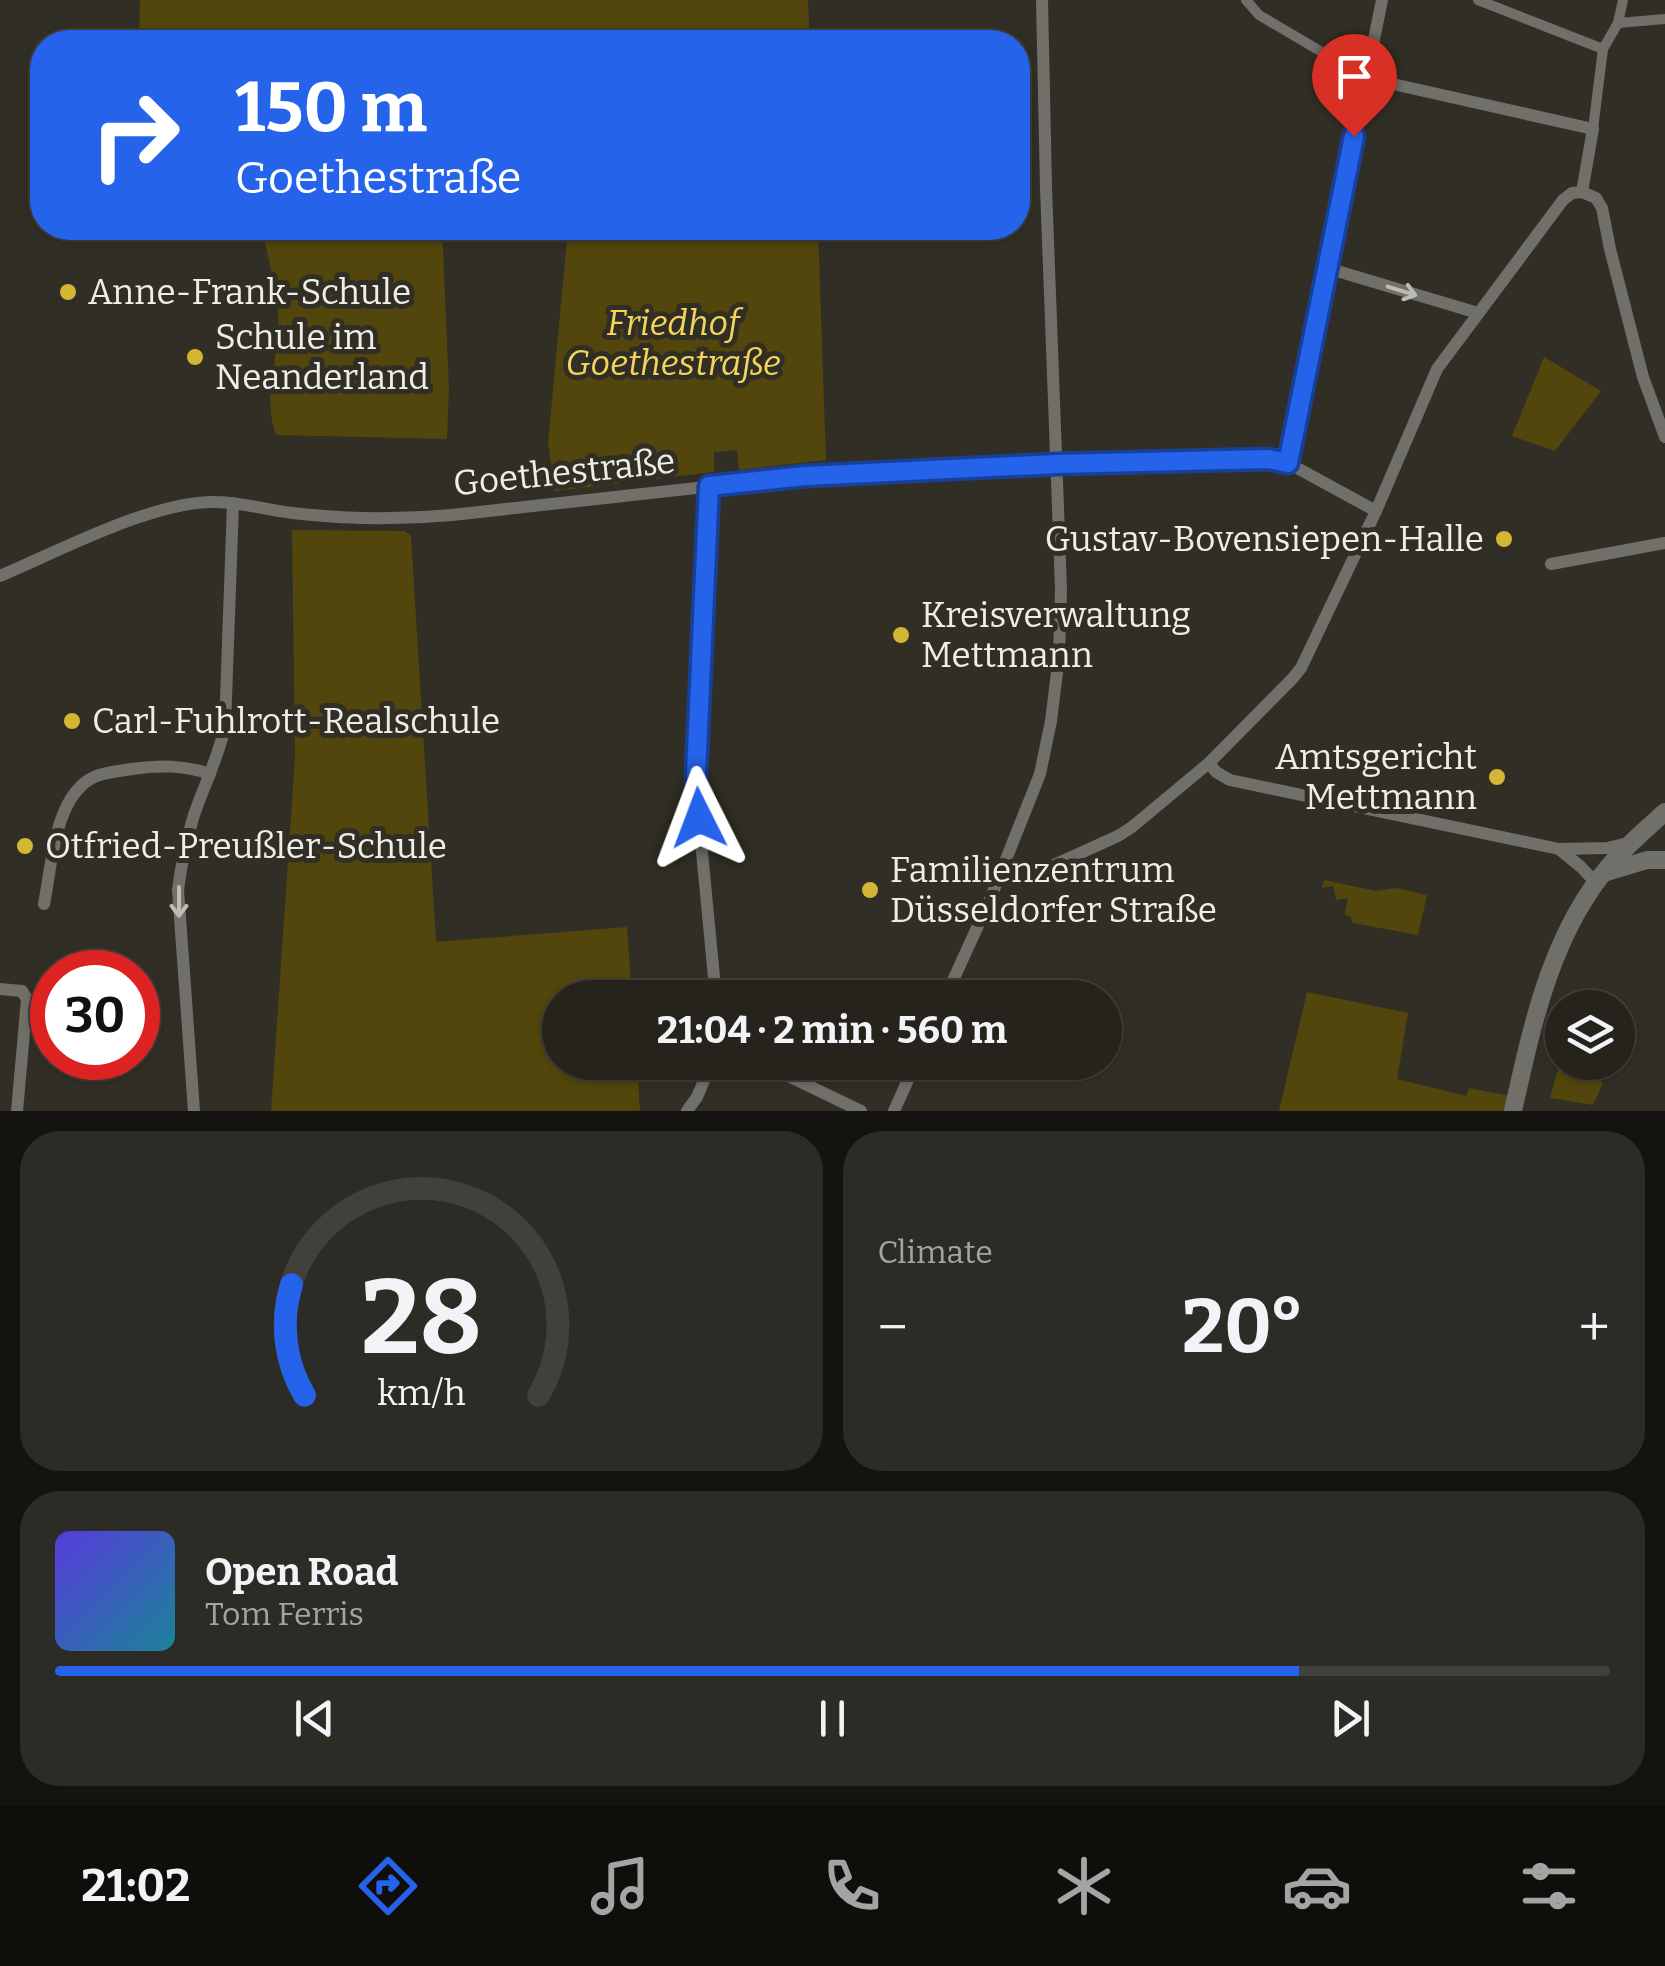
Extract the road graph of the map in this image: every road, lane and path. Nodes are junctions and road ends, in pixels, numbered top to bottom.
1 (1042, 0) edge
2 (1246, 0) edge
3 (1382, 0) edge
4 (1478, 0) edge
5 (1623, 0) edge
6 (1490, 2) edge
7 (1665, 19) edge
8 (1618, 22) junction
9 (1603, 49) junction
10 (1366, 78) junction
11 (1592, 128) junction
12 (1582, 192) junction
13 (1327, 268) junction
14 (1478, 314) junction
15 (1665, 437) edge
16 (1288, 463) junction
17 (1056, 464) junction
18 (709, 486) junction
19 (233, 504) junction
20 (1376, 511) junction
21 (1665, 544) edge
22 (1551, 564) dead end
23 (0, 576) edge
24 (1209, 764) junction
25 (210, 774) junction
26 (1665, 812) edge
27 (1632, 842) junction
28 (1559, 849) junction
29 (1665, 860) edge
30 (1003, 867) junction
31 (1600, 878) junction
32 (44, 904) dead end
33 (714, 980) edge
34 (953, 980) edge
35 (0, 989) edge
36 (704, 1080) edge
37 (796, 1080) edge
38 (908, 1080) edge
39 (17, 1111) edge
40 (194, 1111) edge
41 (687, 1111) edge
42 (861, 1111) edge
43 (894, 1111) edge
44 (1513, 1111) edge

1 - 17 street
2 - 10 street
3 - 10 street
4 - 6 street
5 - 8 street
6 - 9 street
7 - 8 street
8 - 9 street
9 - 11 street
10 - 11 street
10 - 13 street
11 - 12 street
12 - 14 street
12 - 15 street
13 -> 14 street
13 - 16 street
14 - 20 street
16 - 17 street, Goethestraße
16 - 20 street, Goethestraße
17 - 18 street, Goethestraße
17 - 30 street
18 - 19 street, Goethestraße
18 - 33 street
19 - 23 street, Goethestraße
19 - 25 street
20 - 24 street
21 - 22 street
24 - 28 street
24 - 30 street
25 - 32 street
25 -> 40 street
26 - 27 street
27 - 28 street
27 - 31 street
28 - 31 street
29 - 31 street
30 - 34 street
31 - 44 street
35 - 39 street
36 - 41 street
37 - 42 street
38 - 43 street

